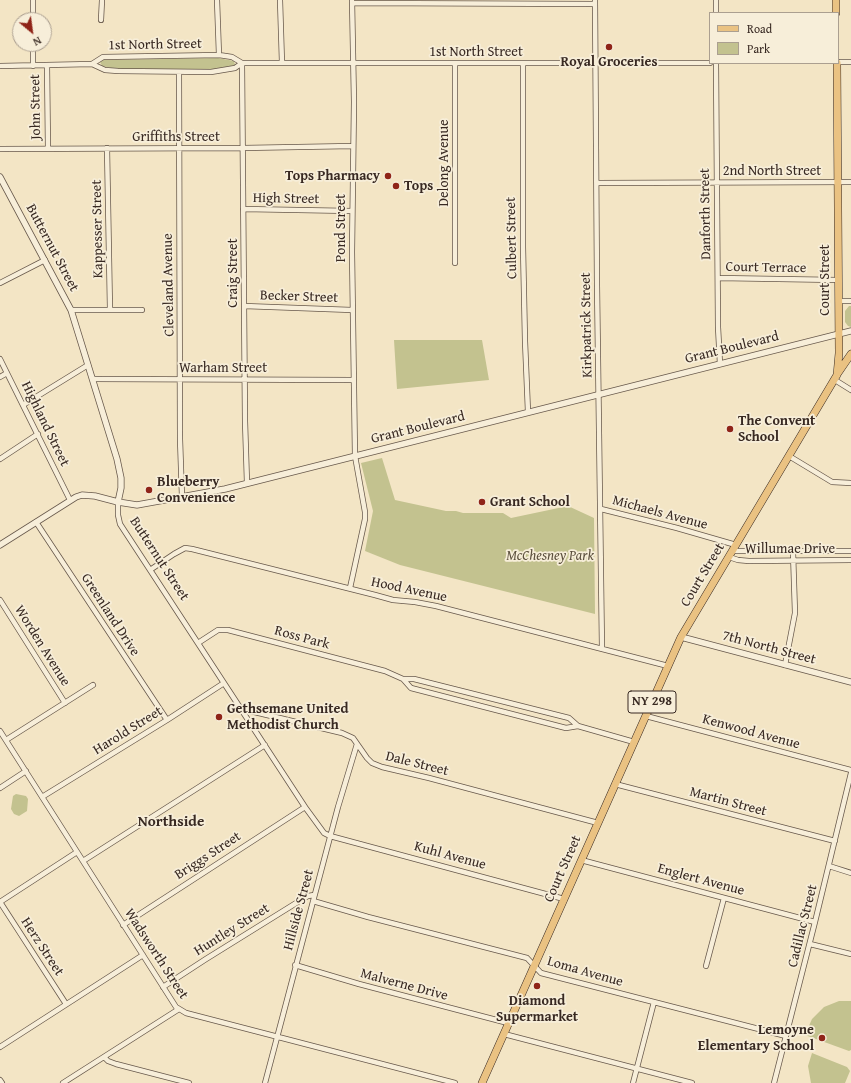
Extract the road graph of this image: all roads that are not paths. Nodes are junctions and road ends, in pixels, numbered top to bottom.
1 (33, 0) edge
2 (102, 0) edge
3 (218, 0) edge
4 (280, 0) edge
5 (716, 0) edge
6 (836, 0) edge
7 (352, 1) edge
8 (595, 2) edge
9 (33, 12) edge
10 (716, 12) edge
11 (836, 12) edge
12 (101, 20) dead end
13 (33, 52) edge
14 (219, 55) junction
15 (596, 62) junction
16 (839, 62) edge
17 (851, 62) edge
18 (242, 63) junction
19 (282, 63) junction
20 (455, 63) junction
21 (523, 63) junction
22 (709, 63) edge
23 (92, 64) junction
24 (353, 64) junction
25 (716, 64) edge
26 (837, 64) edge
27 (46, 65) junction
28 (0, 66) edge
29 (33, 66) junction
30 (179, 72) junction
31 (353, 146) junction
32 (108, 148) junction
33 (179, 148) junction
34 (243, 148) junction
35 (0, 149) edge
36 (48, 149) junction
37 (0, 177) edge
38 (717, 182) junction
39 (837, 182) junction
40 (851, 182) edge
41 (597, 183) junction
42 (243, 209) junction
43 (352, 211) junction
44 (45, 260) junction
45 (455, 263) dead end
46 (718, 278) junction
47 (838, 280) junction
48 (0, 283) edge
49 (838, 301) junction
50 (851, 302) edge
51 (244, 306) junction
52 (71, 310) junction
53 (110, 310) junction
54 (142, 310) dead end
55 (352, 310) junction
56 (851, 331) edge
57 (838, 334) junction
58 (851, 354) edge
59 (0, 359) edge
60 (88, 364) junction
61 (720, 364) junction
62 (7, 372) junction
63 (0, 377) edge
64 (836, 377) junction
65 (93, 379) junction
66 (180, 379) junction
67 (244, 380) junction
68 (354, 380) junction
69 (851, 390) edge
70 (599, 394) junction
71 (23, 405) junction
72 (528, 412) junction
73 (38, 434) junction
74 (355, 456) junction
75 (789, 456) junction
76 (0, 459) edge
77 (247, 483) junction
78 (851, 483) edge
79 (182, 497) junction
80 (70, 500) junction
81 (118, 502) junction
82 (601, 509) junction
83 (36, 522) junction
84 (0, 545) edge
85 (732, 551) junction
86 (851, 551) edge
87 (793, 552) junction
88 (793, 560) junction
89 (851, 560) edge
90 (150, 570) junction
91 (350, 588) junction
92 (0, 600) edge
93 (681, 637) junction
94 (198, 643) junction
95 (602, 649) junction
96 (785, 664) junction
97 (668, 666) junction
98 (403, 679) junction
99 (851, 682) edge
100 (224, 683) junction
101 (93, 685) dead end
102 (64, 703) junction
103 (242, 709) junction
104 (646, 716) junction
105 (167, 720) junction
106 (578, 726) junction
107 (0, 731) edge
108 (6, 740) junction
109 (634, 742) junction
110 (357, 744) junction
111 (265, 745) junction
112 (851, 770) edge
113 (26, 771) junction
114 (851, 773) edge
115 (615, 784) junction
116 (0, 788) edge
117 (42, 797) junction
118 (305, 807) junction
119 (598, 823) junction
120 (330, 836) junction
121 (835, 841) junction
122 (77, 852) junction
123 (581, 860) junction
124 (83, 861) junction
125 (829, 866) junction
126 (851, 873) edge
127 (314, 895) junction
128 (724, 898) junction
129 (564, 899) junction
130 (313, 901) junction
131 (0, 902) edge
132 (815, 922) junction
133 (123, 925) junction
134 (810, 944) junction
135 (851, 954) edge
136 (143, 955) junction
137 (295, 965) junction
138 (534, 965) junction
139 (706, 966) dead end
140 (163, 987) junction
141 (654, 1002) junction
142 (66, 1004) junction
143 (179, 1010) junction
144 (508, 1023) junction
145 (504, 1034) junction
146 (786, 1036) junction
147 (277, 1037) junction
148 (0, 1047) edge
149 (104, 1057) junction
150 (637, 1068) junction
151 (0, 1080) edge
152 (2, 1083) edge
153 (63, 1083) edge
154 (189, 1083) edge
155 (265, 1083) edge
156 (455, 1083) edge
157 (482, 1083) edge
158 (633, 1083) edge
159 (692, 1083) edge
160 (774, 1083) edge

1 - 9 street
2 - 12 street
3 - 14 street
4 - 19 street
5 - 10 street
6 - 11 main road
7 - 8 street
7 - 24 street, Pond Street
8 - 15 street, Kirkpatrick Street
13 - 29 street, John Street
14 - 18 street, 1st North Street
14 - 23 street, 1st North Street
15 - 21 street, 1st North Street
15 - 22 street, 1st North Street
15 - 41 street, Kirkpatrick Street
16 - 17 street
18 - 19 street, 1st North Street
18 - 30 street, 1st North Street
18 - 34 street, Craig Street
19 - 24 street, 1st North Street
20 - 21 street, 1st North Street
20 - 24 street, 1st North Street
20 - 45 street, Delong Avenue
21 - 72 street, Culbert Street
23 - 27 street, 1st North Street
23 - 30 street, 1st North Street
24 - 31 street, Pond Street
25 - 38 street, Danforth Street
26 - 39 main road, Court Street / NY 298
27 - 29 street, 1st North Street
27 - 36 street, John Street
28 - 29 street, 1st North Street
30 - 33 street, Cleveland Avenue
31 - 34 street, Griffiths Street
31 - 43 street, Pond Street
32 - 33 street, Griffiths Street
32 - 36 street, Griffiths Street
32 - 53 street, Kappesser Street
33 - 34 street, Griffiths Street
33 - 66 street, Cleveland Avenue
34 - 42 street, Craig Street
35 - 36 street, Griffiths Street
37 - 44 street, Butternut Street
38 - 39 street, 2nd North Street
38 - 41 street, 2nd North Street
38 - 46 street, Danforth Street
39 - 40 street, 2nd North Street
39 - 47 main road, Court Street / NY 298
41 - 70 street, Kirkpatrick Street
42 - 43 street, High Street
42 - 51 street, Craig Street
43 - 55 street, Pond Street
44 - 48 street
44 - 52 street, Butternut Street
46 - 47 street, Court Terrace
46 - 61 street, Danforth Street
47 - 49 main road, Court Street / NY 298
49 - 50 street
49 - 57 main road, Court Street / NY 298
51 - 55 street, Becker Street
51 - 67 street, Craig Street
52 - 53 street
52 - 60 street, Butternut Street
53 - 54 street
55 - 68 street, Pond Street
56 - 57 street, Grant Boulevard
57 - 61 street, Grant Boulevard
57 - 64 main road, Court Street / NY 298
58 - 64 main road
59 - 62 street, Highland Street
60 - 65 street, Butternut Street
60 - 71 street
61 - 70 street, Grant Boulevard
62 - 63 street
62 - 71 street, Highland Street
64 - 69 street
64 - 75 main road, Court Street / NY 298
65 - 66 street, Warham Street
65 - 81 street, Butternut Street
66 - 67 street, Warham Street
66 - 79 street, Cleveland Avenue
67 - 68 street, Warham Street
67 - 77 street, Craig Street
68 - 74 street, Pond Street
70 - 72 street, Grant Boulevard
70 - 82 street, Kirkpatrick Street
71 - 73 street, Highland Street
72 - 74 street, Grant Boulevard
73 - 76 street
73 - 80 street, Highland Street
74 - 77 street, Grant Boulevard
74 - 91 street, Pond Street
75 - 78 street
75 - 85 main road, Court Street / NY 298
77 - 79 street, Grant Boulevard
79 - 81 street, Grant Boulevard
80 - 81 street, Grant Boulevard
80 - 83 street, Grant Boulevard
81 - 90 street, Butternut Street
82 - 85 street, Michaels Avenue
82 - 95 street, Kirkpatrick Street
83 - 84 street, Grant Boulevard
83 - 105 street, Greenland Drive
85 - 87 street, Willumae Drive
85 - 88 street, Willumae Drive
85 - 93 main road, Court Street / NY 298
86 - 87 street, Willumae Drive
87 - 88 street
88 - 89 street, Willumae Drive
88 - 96 street
90 - 91 street, Hood Avenue
90 - 94 street, Butternut Street
91 - 95 street, Hood Avenue
92 - 102 street, Worden Avenue
93 - 96 street, 7th North Street
93 - 97 main road, Court Street / NY 298
94 - 98 street, Ross Park
94 - 100 street, Butternut Street
95 - 97 street, Hood Avenue
96 - 99 street, 7th North Street
97 - 104 main road, Court Street / NY 298
98 - 106 street, Ross Park
98 - 106 street, Ross Park
100 - 103 street, Butternut Street
100 - 105 street, Harold Street
101 - 102 street
102 - 108 street
103 - 110 street, Dale Street
103 - 111 street, Butternut Street
104 - 109 main road, Court Street / NY 298
104 - 112 street, Kenwood Avenue
105 - 117 street, Harold Street
106 - 109 street, Ross Park
107 - 108 street, Wadsworth Street
108 - 113 street, Wadsworth Street
109 - 115 main road, Court Street / NY 298
110 - 119 street, Dale Street
110 - 120 street, Hillside Street
111 - 118 street, Butternut Street
111 - 124 street
113 - 116 street
113 - 117 street, Wadsworth Street
114 - 121 street, Cadillac Street
115 - 119 main road, Court Street / NY 298
115 - 121 street, Martin Street
117 - 122 street, Wadsworth Street
118 - 120 street, Butternut Street
118 - 133 street, Briggs Street
119 - 123 main road, Court Street / NY 298
120 - 127 street, Hillside Street
120 - 129 street, Kuhl Avenue
121 - 125 street, Cadillac Street
122 - 124 street, Wadsworth Street
122 - 131 street
123 - 128 street, Englert Avenue
123 - 129 main road, Court Street / NY 298
124 - 133 street, Wadsworth Street
125 - 126 street
125 - 132 street, Cadillac Street
127 - 130 street, Hillside Street
127 - 140 street, Huntley Street
128 - 132 street, Englert Avenue
128 - 139 street
129 - 138 main road, Court Street / NY 298
130 - 137 street, Hillside Street
130 - 138 street, Loma Avenue
131 - 142 street, Herz Street
132 - 134 street, Cadillac Street
133 - 136 street, Wadsworth Street
134 - 135 street
134 - 146 street, Cadillac Street
136 - 140 street, Wadsworth Street
136 - 142 street
137 - 144 street, Malverne Drive
137 - 147 street, Hillside Street
138 - 141 street, Loma Avenue
138 - 144 main road, Court Street / NY 298
140 - 143 street, Wadsworth Street
141 - 146 street, Loma Avenue
141 - 150 street
142 - 148 street
143 - 147 street, Wadsworth Street
143 - 149 street
144 - 145 main road, Court Street / NY 298
145 - 150 street
145 - 157 main road, Court Street / NY 298
146 - 160 street, Cadillac Street
147 - 155 street, Hillside Street
147 - 156 street, Wadsworth Street
149 - 153 street
149 - 154 street
150 - 158 street
150 - 159 street
151 - 152 street

